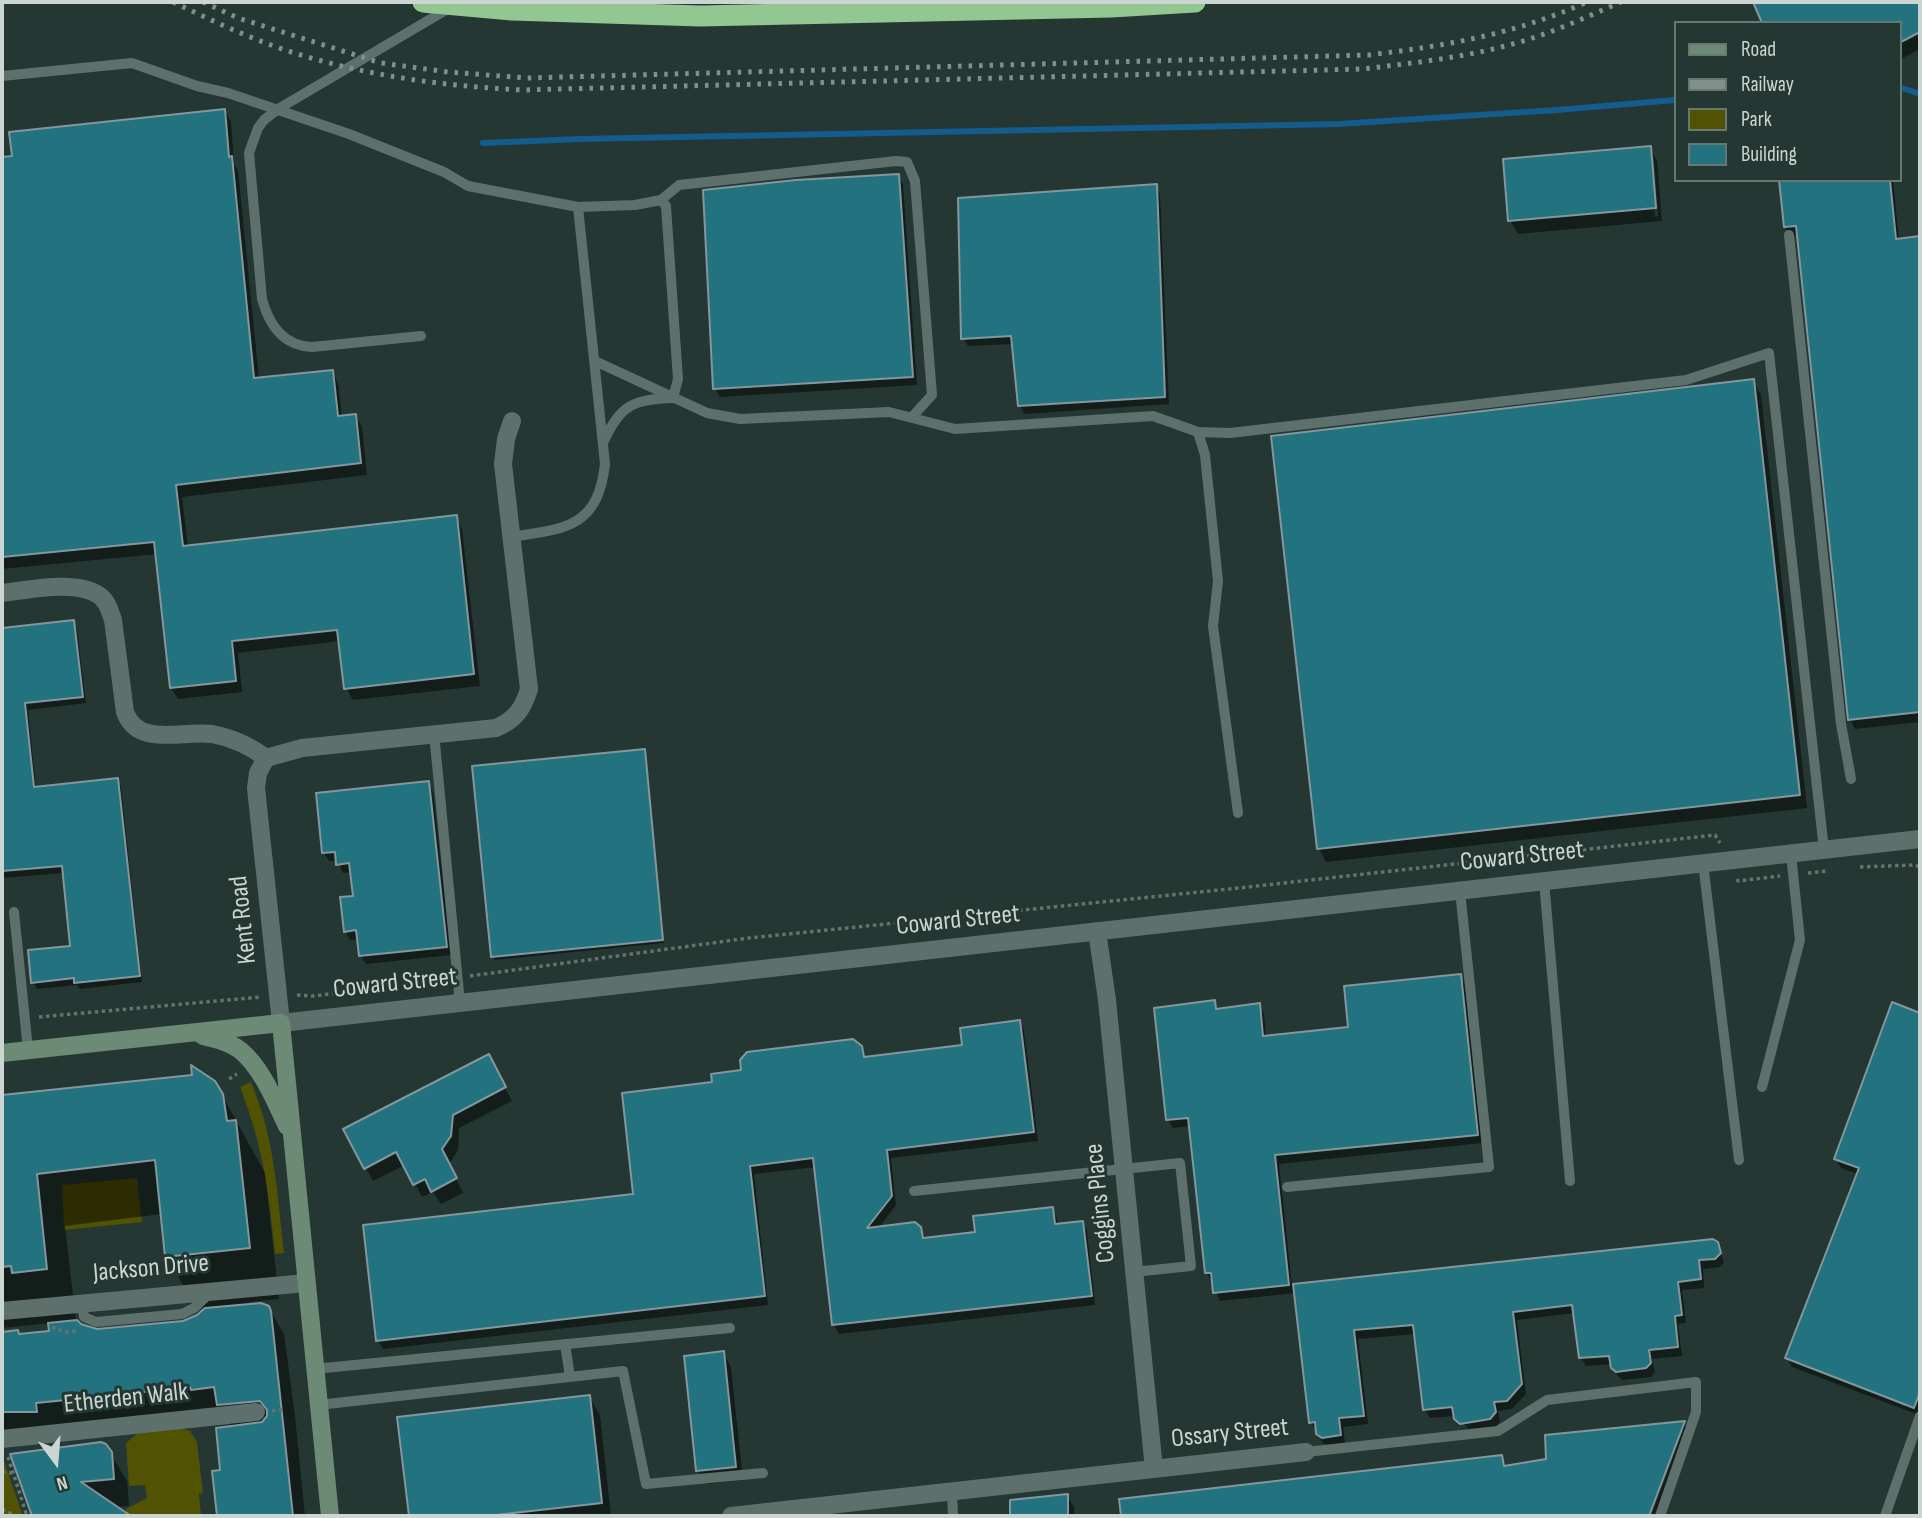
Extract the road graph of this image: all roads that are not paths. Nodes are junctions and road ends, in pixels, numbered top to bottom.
1 (423, 2) edge
2 (460, 2) edge
3 (1195, 2) edge
4 (2, 76) edge
5 (661, 200) junction
6 (578, 207) junction
7 (1789, 235) dead end
8 (421, 336) dead end
9 (595, 361) junction
10 (673, 398) junction
11 (912, 417) junction
12 (512, 421) dead end
13 (1198, 432) junction
14 (603, 443) junction
15 (512, 537) junction
16 (2, 593) edge
17 (434, 733) junction
18 (266, 758) junction
19 (1851, 779) dead end
20 (1238, 813) dead end
21 (1919, 840) edge
22 (1824, 850) junction
23 (1791, 854) junction
24 (1703, 863) junction
25 (1544, 881) junction
26 (1460, 891) junction
27 (14, 912) dead end
28 (1097, 931) junction
29 (460, 1003) junction
30 (281, 1023) junction
31 (189, 1033) junction
32 (28, 1050) junction
33 (2, 1053) edge
34 (1762, 1087) dead end
35 (292, 1135) junction
36 (1739, 1160) dead end
37 (1124, 1170) junction
38 (1570, 1181) dead end
39 (1287, 1187) dead end
40 (914, 1191) dead end
41 (1134, 1272) junction
42 (306, 1283) junction
43 (2, 1311) edge
44 (730, 1328) dead end
45 (565, 1344) junction
46 (314, 1369) junction
47 (570, 1377) junction
48 (318, 1405) junction
49 (256, 1412) dead end
50 (1920, 1416) edge
51 (2, 1438) edge
52 (1306, 1452) joint
53 (1154, 1469) junction
54 (763, 1473) dead end
55 (952, 1492) junction
56 (330, 1516) edge
57 (730, 1516) edge
58 (953, 1516) edge
59 (1660, 1516) edge
60 (1885, 1516) edge

1 - 3 highway
2 - 8 lane
4 - 6 lane
5 - 6 lane
5 - 10 lane
5 - 11 lane
6 - 9 lane
7 - 19 lane
9 - 10 lane
9 - 14 lane
10 - 11 lane
10 - 14 lane
11 - 13 lane
12 - 15 street
13 - 20 lane
13 - 22 lane
14 - 15 lane
15 - 17 street
16 - 18 street
17 - 18 street
17 - 29 lane
18 - 30 street, Kent Road
21 - 22 street, Coward Street
22 - 23 street, Coward Street
23 - 24 street, Coward Street
23 - 34 lane
24 - 25 street, Coward Street
24 - 36 lane
25 - 26 street, Coward Street
25 - 38 lane
26 - 28 street, Coward Street
26 - 39 lane
27 - 32 lane
28 - 29 street, Coward Street
28 - 37 street, Coggins Place
29 - 30 street, Coward Street
30 - 31 main road, Coward Street
30 - 35 main road, Kent Road
31 - 32 main road, Coward Street
31 - 35 main road
32 - 33 main road, Coward Street
35 - 42 main road, Kent Road
37 - 40 lane
37 - 41 street, Coggins Place
37 - 41 lane
41 - 53 street, Coggins Place
42 - 43 street, Jackson Drive
42 - 46 main road, Kent Road
44 - 45 lane
45 - 46 lane
45 - 47 lane
46 - 48 main road, Kent Road
47 - 48 lane
47 - 54 lane
48 - 56 main road, Kent Road
49 - 51 street, Etherden Walk
50 - 60 lane
52 - 53 street, Ossary Street
52 - 59 lane, Ossary Street
53 - 55 street, Ossary Street
55 - 57 street, Ossary Street
55 - 58 lane

